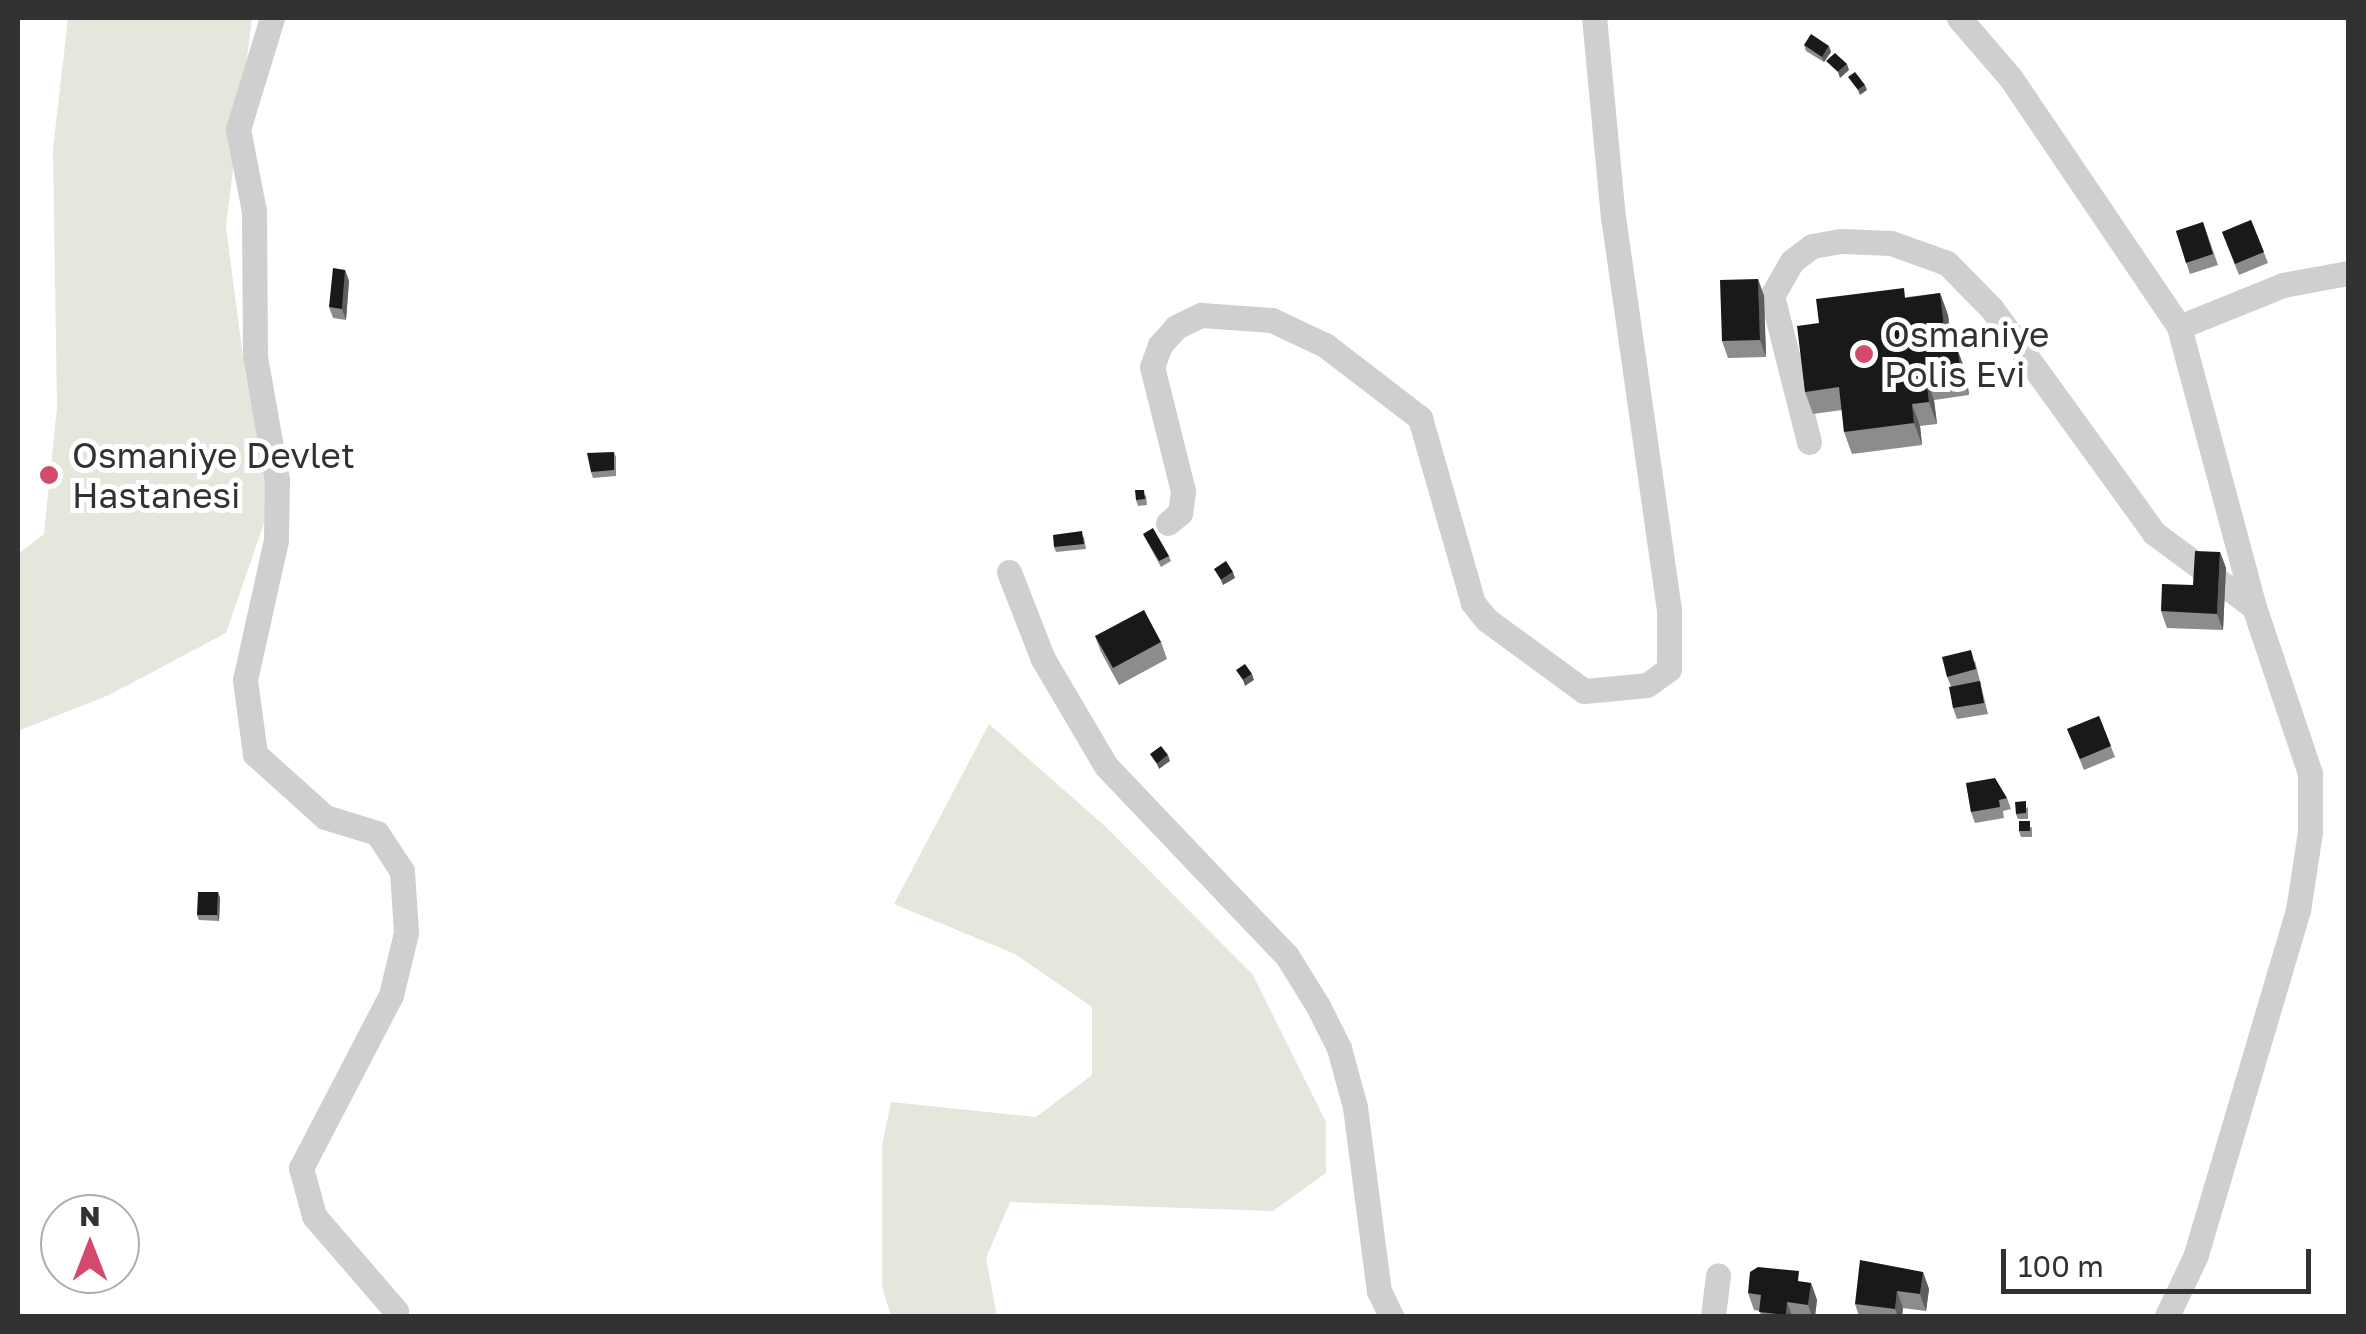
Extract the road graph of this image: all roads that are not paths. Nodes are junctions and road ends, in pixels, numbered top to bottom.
1 (272, 18) edge
2 (1594, 18) edge
3 (1959, 18) edge
4 (2348, 273) edge
5 (2179, 328) junction
6 (1810, 442) dead end
7 (1168, 523) dead end
8 (1008, 572) dead end
9 (2254, 607) junction
10 (1718, 1274) dead end
11 (394, 1316) edge
12 (1391, 1316) edge
13 (1713, 1316) edge
14 (2166, 1316) edge

1 - 11 street
2 - 7 street
3 - 5 street
4 - 5 street
5 - 9 street
6 - 9 street
8 - 12 street
9 - 14 street
10 - 13 street

